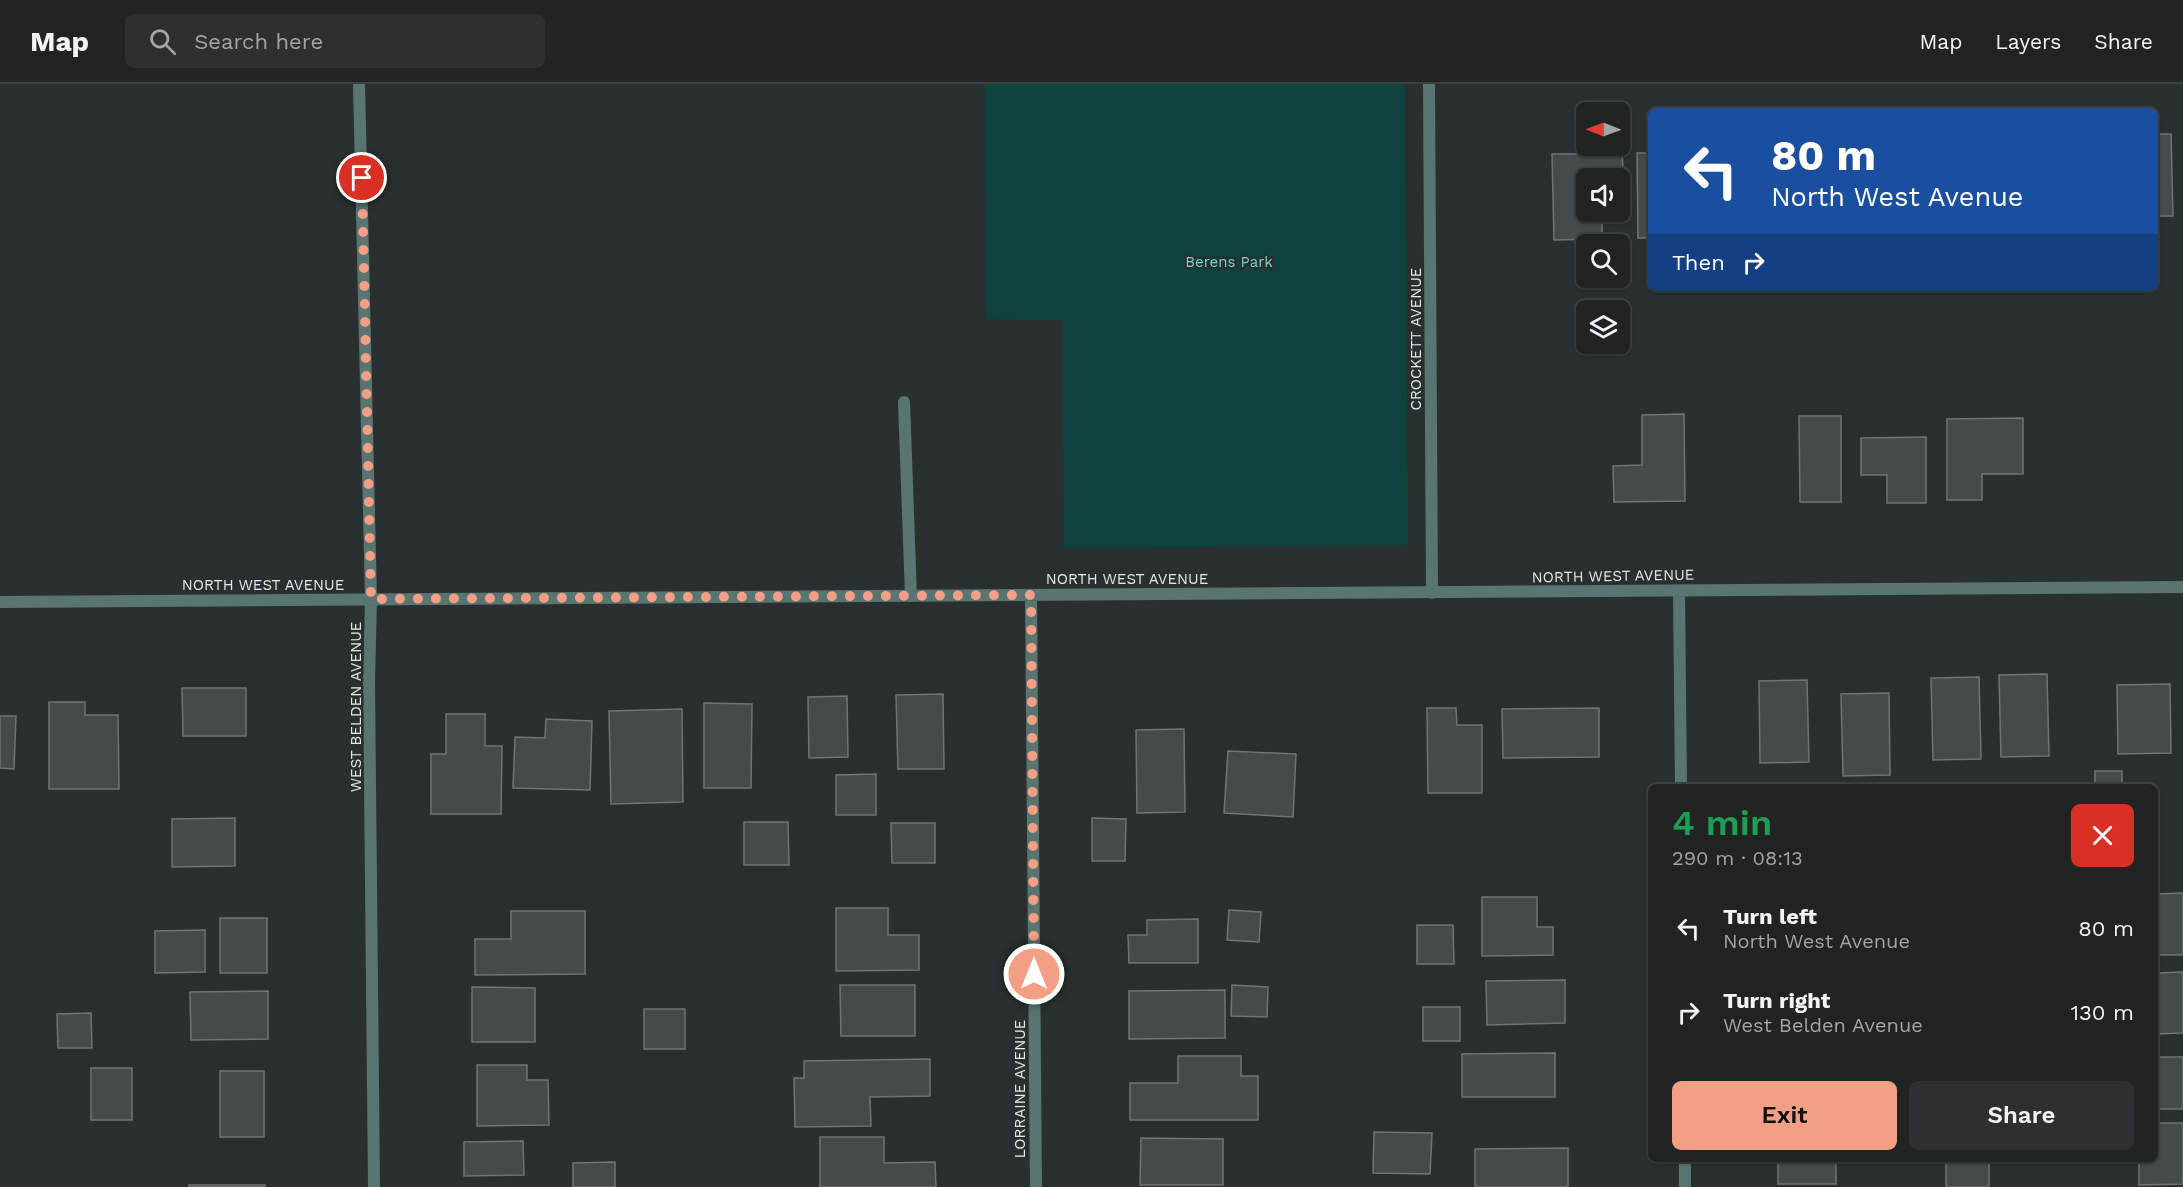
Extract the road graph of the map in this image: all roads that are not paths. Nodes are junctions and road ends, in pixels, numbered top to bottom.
1 (360, 84) edge
2 (1429, 84) edge
3 (904, 402) dead end
4 (2183, 587) edge
5 (1679, 591) junction
6 (1432, 593) junction
7 (1031, 595) junction
8 (911, 596) junction
9 (371, 599) junction
10 (0, 602) edge
11 (1681, 784) edge
12 (1685, 1162) edge
13 (374, 1187) edge
14 (1036, 1187) edge
15 (1685, 1187) edge

1 - 9 street, WEST BELDEN AVENUE
2 - 6 street, CROCKETT AVENUE
3 - 8 street
4 - 5 street, NORTH WEST AVENUE
5 - 6 street, NORTH WEST AVENUE
5 - 11 street
6 - 7 street, NORTH WEST AVENUE
7 - 8 street, NORTH WEST AVENUE
7 - 14 street, LORRAINE AVENUE
8 - 9 street, NORTH WEST AVENUE
9 - 10 street, NORTH WEST AVENUE
9 - 13 street, WEST BELDEN AVENUE
12 - 15 street

